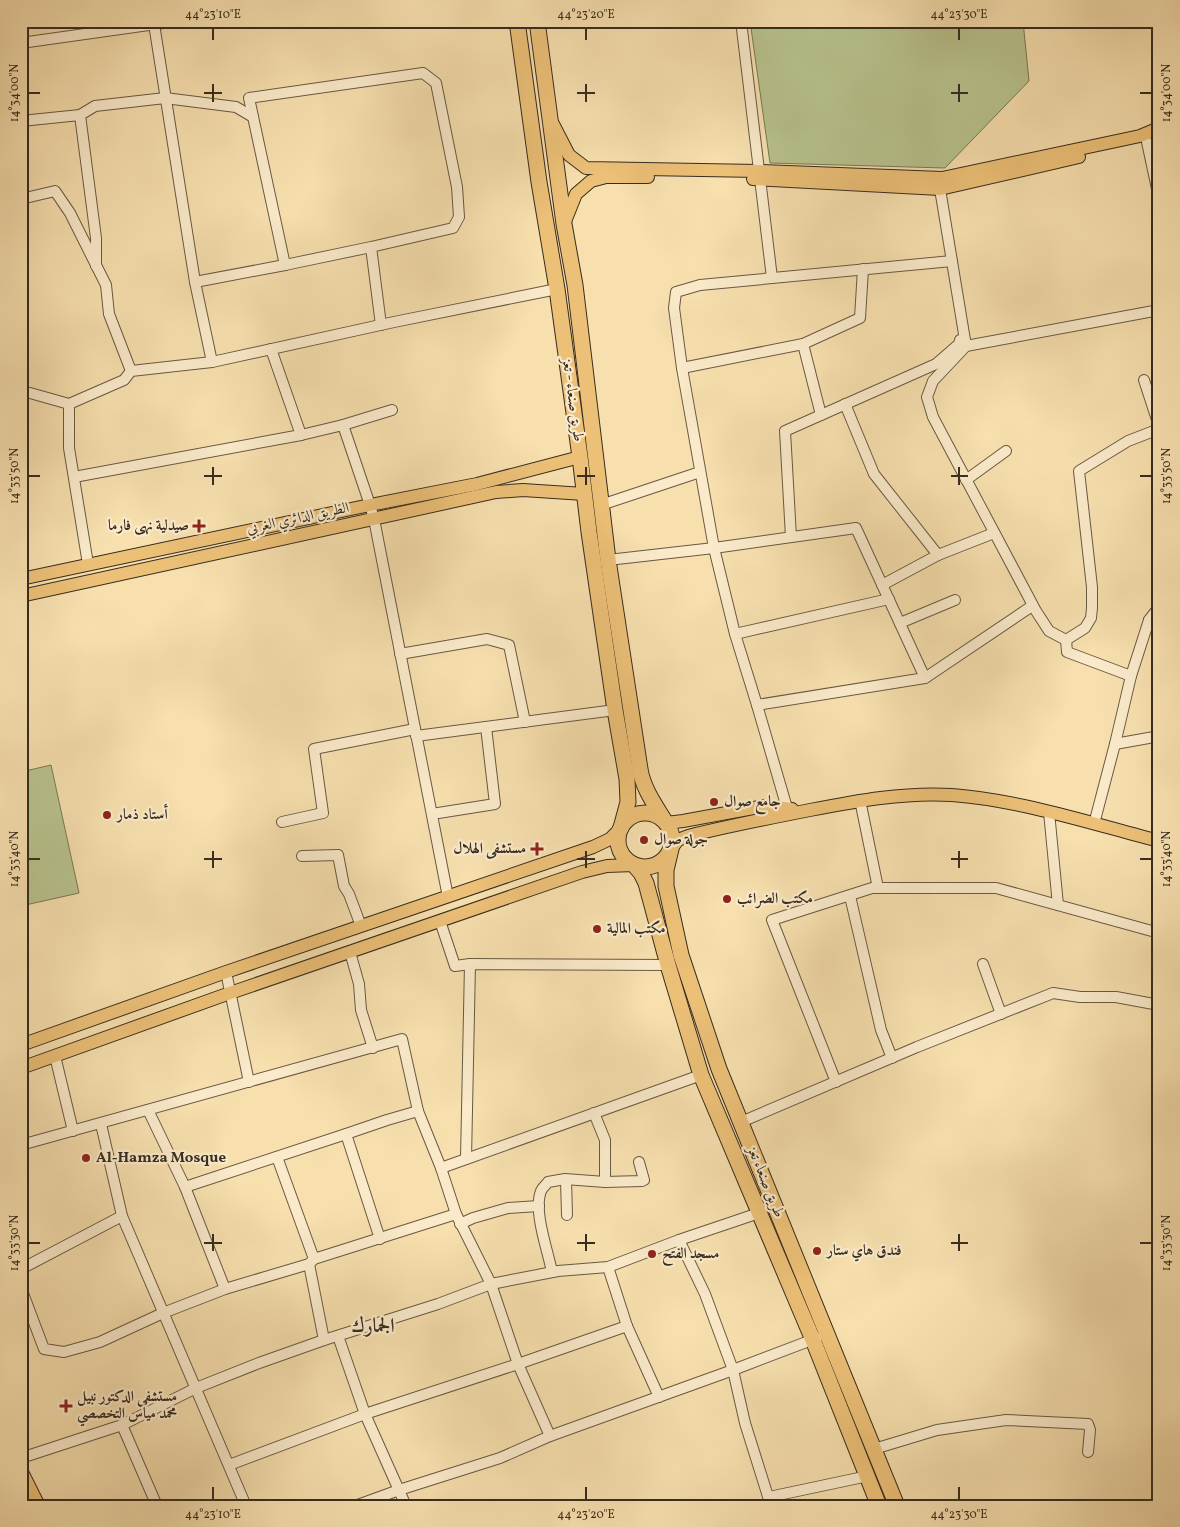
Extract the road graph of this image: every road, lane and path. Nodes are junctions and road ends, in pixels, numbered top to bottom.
1 (177, 21) edge
2 (517, 21) edge
3 (537, 21) edge
4 (741, 21) edge
5 (154, 24) junction
6 (21, 43) edge
7 (165, 98) junction
8 (80, 115) junction
9 (549, 116) junction
10 (253, 117) junction
11 (21, 121) edge
12 (1159, 128) edge
13 (1153, 139) edge
14 (760, 175) junction
15 (940, 189) junction
16 (1159, 198) edge
17 (21, 199) edge
18 (564, 224) junction
19 (371, 247) junction
20 (952, 261) junction
21 (285, 265) junction
22 (96, 266) junction
23 (863, 269) junction
24 (772, 278) junction
25 (195, 282) junction
26 (556, 289) junction
27 (1159, 310) edge
28 (381, 325) junction
29 (963, 329) junction
30 (803, 344) junction
31 (966, 346) junction
32 (272, 349) junction
33 (212, 362) junction
34 (682, 368) junction
35 (131, 371) junction
36 (1144, 380) dead end
37 (21, 394) edge
38 (69, 404) junction
39 (845, 404) junction
40 (392, 410) dead end
41 (821, 415) junction
42 (343, 425) junction
43 (1159, 428) edge
44 (301, 435) junction
45 (1006, 451) dead end
46 (580, 457) junction
47 (700, 472) junction
48 (74, 478) junction
49 (966, 480) junction
50 (584, 494) junction
51 (370, 505) junction
52 (601, 505) junction
53 (374, 519) junction
54 (596, 532) junction
55 (994, 534) junction
56 (791, 537) junction
57 (714, 548) junction
58 (938, 555) junction
59 (608, 560) junction
60 (88, 564) junction
61 (21, 579) edge
62 (882, 584) junction
63 (21, 596) edge
64 (889, 599) junction
65 (955, 600) dead end
66 (1032, 606) junction
67 (1159, 608) edge
68 (1149, 620) junction
69 (900, 623) junction
70 (1159, 632) edge
71 (735, 634) junction
72 (1066, 640) junction
73 (400, 654) junction
74 (1130, 676) junction
75 (925, 678) junction
76 (758, 705) junction
77 (615, 710) junction
78 (524, 722) junction
79 (486, 727) junction
80 (416, 733) junction
81 (1157, 736) edge
82 (1115, 744) junction
83 (634, 777) junction
84 (860, 800) junction
85 (787, 808) junction
86 (807, 810) junction
87 (1049, 812) junction
88 (432, 814) junction
89 (282, 822) dead end
90 (666, 823) junction
91 (1094, 824) junction
92 (621, 828) junction
93 (1159, 841) edge
94 (671, 849) junction
95 (302, 856) dead end
96 (634, 865) junction
97 (878, 888) junction
98 (850, 896) junction
99 (448, 897) junction
100 (1058, 905) junction
101 (440, 921) junction
102 (361, 926) junction
103 (1159, 934) edge
104 (350, 952) junction
105 (470, 964) junction
106 (983, 964) dead end
107 (668, 965) junction
108 (226, 972) junction
109 (230, 993) junction
110 (1159, 1005) edge
111 (1001, 1014) junction
112 (21, 1045) edge
113 (373, 1048) junction
114 (55, 1056) junction
115 (892, 1058) junction
116 (21, 1068) edge
117 (701, 1075) junction
118 (249, 1082) junction
119 (836, 1082) junction
120 (148, 1110) junction
121 (418, 1112) junction
122 (594, 1113) junction
123 (741, 1122) junction
124 (100, 1124) junction
125 (73, 1131) junction
126 (346, 1134) junction
127 (21, 1145) edge
128 (277, 1157) junction
129 (466, 1159) junction
130 (638, 1162) dead end
131 (440, 1168) junction
132 (566, 1180) junction
133 (605, 1182) junction
134 (185, 1187) junction
135 (539, 1206) junction
136 (759, 1213) junction
137 (567, 1215) dead end
138 (122, 1216) junction
139 (458, 1219) junction
140 (380, 1239) junction
141 (679, 1240) junction
142 (312, 1262) junction
143 (608, 1267) junction
144 (21, 1269) edge
145 (552, 1272) junction
146 (491, 1284) junction
147 (21, 1288) edge
148 (225, 1289) junction
149 (163, 1312) junction
150 (627, 1326) junction
151 (827, 1333) junction
152 (338, 1336) junction
153 (324, 1340) junction
154 (812, 1340) junction
155 (518, 1364) junction
156 (733, 1370) junction
157 (196, 1388) junction
158 (659, 1397) junction
159 (365, 1414) junction
160 (122, 1425) junction
161 (550, 1436) junction
162 (874, 1449) junction
163 (1088, 1452) dead end
164 (21, 1458) edge
165 (229, 1465) junction
166 (21, 1470) edge
167 (868, 1476) junction
168 (399, 1490) junction
169 (770, 1501) edge
170 (38, 1506) edge
171 (157, 1506) edge
172 (246, 1506) edge
173 (355, 1506) edge
174 (406, 1506) edge
175 (879, 1506) edge
176 (897, 1506) edge

1 - 5 street
2 - 26 highway, طريق صنعاء - تعز
3 - 9 highway, طريق صنعاء - تعز
4 - 14 street
5 - 6 street
5 - 7 street
7 - 8 street
7 - 10 street
7 - 25 street
8 - 11 street
8 - 22 street
9 - 14 main road
9 - 18 highway, طريق صنعاء - تعز
10 - 19 street
10 - 21 street
12 - 14 main road
13 - 15 main road
13 - 16 street
14 - 15 main road
14 - 18 main road
14 - 24 street
15 - 20 street
17 - 22 street
18 - 52 highway, طريق صنعاء - تعز
19 - 21 street
19 - 28 street
20 - 23 street
20 - 29 street
21 - 25 street
22 - 35 street
23 - 24 street
23 - 30 street
24 - 34 street
25 - 33 street
26 - 28 street
26 - 46 highway, طريق صنعاء - تعز
27 - 31 street
28 - 32 street
29 - 31 street
29 - 39 street
30 - 34 street
30 - 41 street
31 - 49 street
32 - 33 street
32 - 44 street
33 - 35 street
34 - 47 street
35 - 38 street
36 - 43 street
37 - 38 street
38 - 48 street
39 - 41 street
39 - 58 street
40 - 42 street
41 - 56 street
42 - 44 street
42 - 51 street
43 - 72 street
44 - 48 street
45 - 49 street
46 - 50 highway, طريق صنعاء - تعز
46 - 51 main road, الطريق الدائري الغربي
47 - 52 street
47 - 57 street
48 - 60 street
49 - 55 street
50 - 53 main road, الطريق الدائري الغربي
50 - 54 highway, طريق صنعاء - تعز
51 - 53 street
51 - 60 main road, الطريق الدائري الغربي
52 - 54 highway, طريق صنعاء - تعز
53 - 63 main road, الطريق الدائري الغربي
53 - 73 street
54 - 59 highway, طريق صنعاء - تعز
54 - 77 highway, طريق صنعاء - تعز
55 - 58 street
55 - 66 street
56 - 57 street
56 - 62 street
57 - 59 street
57 - 71 street
58 - 62 street
59 - 83 highway, طريق صنعاء - تعز
60 - 61 main road, الطريق الدائري الغربي
62 - 64 street
64 - 69 street
64 - 71 street
65 - 69 street
66 - 72 street
66 - 75 street
67 - 68 street
68 - 70 street
68 - 74 street
69 - 75 street
71 - 76 street
72 - 74 street
73 - 78 street
73 - 80 street
74 - 82 street
75 - 76 street
76 - 85 street
77 - 78 street
77 - 83 highway, طريق صنعاء - تعز
78 - 79 street
79 - 80 street
79 - 88 street
80 - 88 street
80 - 89 street
81 - 82 street
82 - 91 street
83 - 90 highway
83 - 92 highway
84 - 86 main road
84 - 87 main road
84 - 97 street
85 - 86 main road
85 - 90 main road
86 - 94 main road
87 - 91 main road
87 - 100 street
88 - 99 street
90 - 92 highway
90 - 94 highway
91 - 93 main road
92 - 96 highway
92 - 99 main road
94 - 96 highway
94 - 123 highway, طريق صنعاء تعز
95 - 102 street
96 - 101 main road
96 - 107 highway, طريق صنعاء تعز
97 - 98 street
97 - 100 street
98 - 115 street
98 - 119 street
99 - 102 main road
100 - 103 street
101 - 104 main road
101 - 105 street
102 - 108 main road
104 - 109 main road
104 - 113 street
105 - 107 street
105 - 129 street
106 - 111 street
107 - 117 highway, طريق صنعاء تعز
108 - 109 street
108 - 112 main road
109 - 114 main road
109 - 118 street
110 - 111 street
111 - 115 street
113 - 118 street
113 - 121 street
114 - 116 main road
114 - 125 street
115 - 119 street
117 - 122 street
117 - 136 highway, طريق صنعاء تعز
118 - 120 street
119 - 123 street
120 - 124 street
120 - 134 street
121 - 126 street
121 - 131 street
122 - 129 street
122 - 133 street
123 - 151 highway, طريق صنعاء تعز
124 - 125 street
124 - 138 street
125 - 127 street
126 - 128 street
126 - 140 street
128 - 134 street
128 - 142 street
129 - 131 street
130 - 133 street
131 - 139 street
132 - 133 street
132 - 135 street
132 - 137 street
134 - 148 street
135 - 139 street
135 - 145 street
136 - 141 street
136 - 154 highway, طريق صنعاء تعز
138 - 144 street
138 - 149 street
139 - 140 street
139 - 146 street
140 - 142 street
141 - 143 street
141 - 156 street
142 - 148 street
142 - 153 street
143 - 145 street
143 - 150 street
145 - 146 street
146 - 152 street
146 - 155 street
147 - 149 street
148 - 149 street
149 - 157 street
150 - 155 street
150 - 158 street
151 - 154 street
151 - 162 highway, طريق صنعاء تعز
152 - 153 street
152 - 159 street
153 - 157 street
154 - 156 street
154 - 167 highway, طريق صنعاء تعز
155 - 159 street
155 - 161 street
156 - 158 street
156 - 169 street
157 - 160 street
157 - 165 street
158 - 161 street
159 - 165 street
159 - 168 street
160 - 164 street
160 - 171 street
161 - 168 street
162 - 163 street
162 - 176 highway, طريق صنعاء تعز
165 - 172 street
166 - 170 main road
167 - 169 street
167 - 175 highway, طريق صنعاء تعز
168 - 173 street
168 - 174 street

